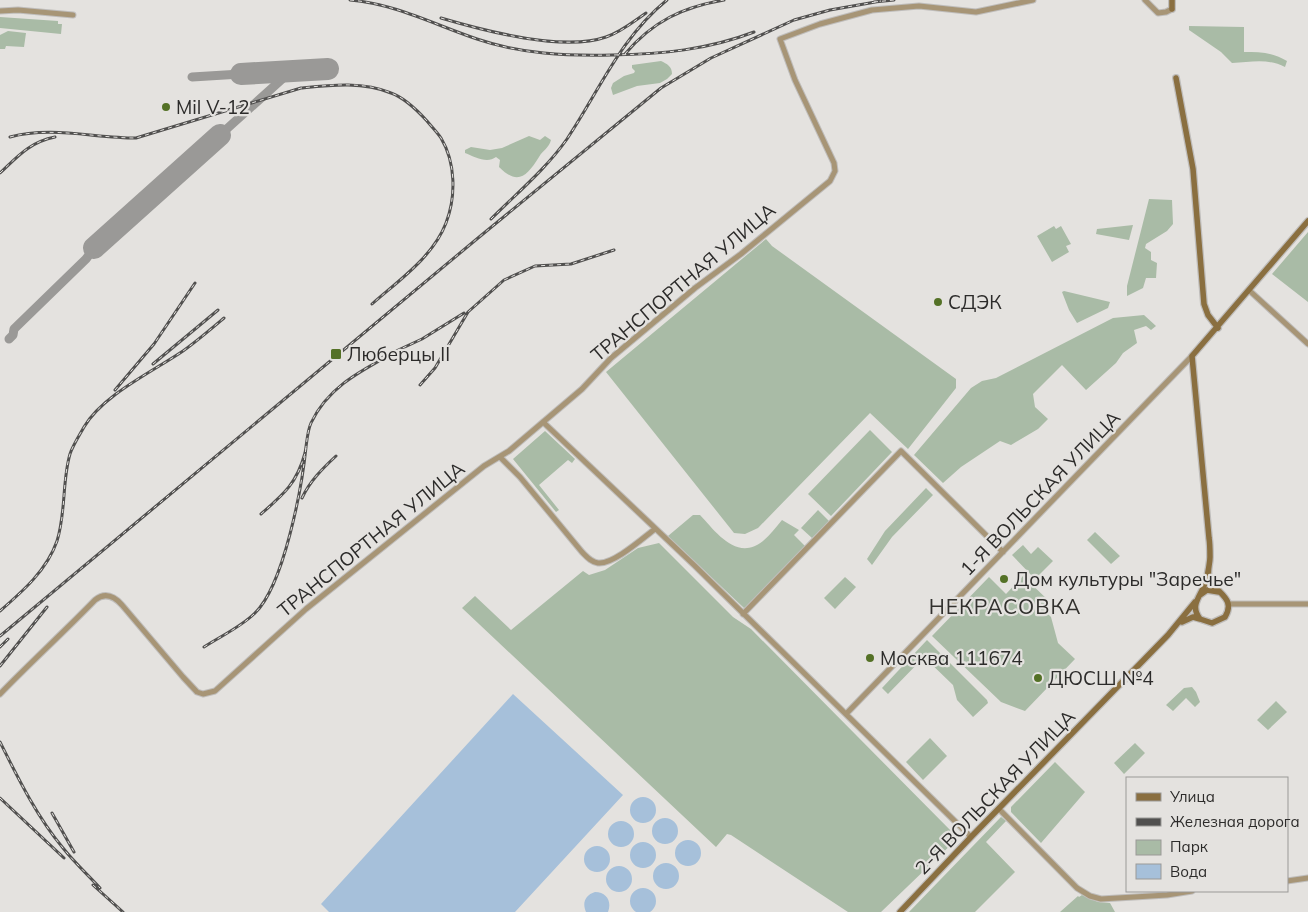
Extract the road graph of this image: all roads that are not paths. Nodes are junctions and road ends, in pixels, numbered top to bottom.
1 (1033, 0) edge
2 (1145, 0) edge
3 (1172, 0) edge
4 (1172, 9) joint
5 (0, 11) edge
6 (74, 15) dead end
7 (1176, 78) dead end
8 (1308, 221) edge
9 (1308, 226) edge
10 (1251, 292) junction
11 (1218, 328) junction
12 (1308, 344) edge
13 (1192, 356) junction
14 (543, 422) junction
15 (500, 457) junction
16 (655, 529) junction
17 (1003, 552) junction
18 (1209, 566) junction
19 (1224, 595) junction
20 (1197, 598) junction
21 (1228, 604) junction
22 (1308, 604) edge
23 (743, 614) junction
24 (1200, 619) junction
25 (1175, 628) junction
26 (0, 694) edge
27 (846, 714) junction
28 (999, 809) junction
29 (972, 836) junction
30 (1308, 878) edge
31 (1288, 881) edge
32 (1186, 892) edge
33 (900, 912) edge

1 - 14 street, ТРАНСПОРТНАЯ УЛИЦА
2 - 4 street
3 - 4 main road
5 - 6 street
7 - 11 main road
8 - 11 main road
9 - 10 main road
10 - 11 main road
10 - 12 street
11 - 13 main road
13 - 17 street, 1-Я ВОЛЬСКАЯ УЛИЦА
13 - 18 main road
14 - 15 street, ТРАНСПОРТНАЯ УЛИЦА
14 - 16 street
15 - 16 street
15 - 26 street, ТРАНСПОРТНАЯ УЛИЦА
16 - 23 street
17 - 23 street
17 - 27 street, 1-Я ВОЛЬСКАЯ УЛИЦА
18 - 19 main road
18 - 20 main road
19 - 20 main road
19 - 21 main road
20 - 24 main road
20 - 25 main road, 2-Я ВОЛЬСКАЯ УЛИЦА
21 - 22 street
21 - 24 main road
23 - 27 street
24 - 25 main road, 2-Я ВОЛЬСКАЯ УЛИЦА
25 - 28 main road, 2-Я ВОЛЬСКАЯ УЛИЦА
27 - 29 street
28 - 29 main road, 2-Я ВОЛЬСКАЯ УЛИЦА
28 - 32 street
29 - 33 main road, 2-Я ВОЛЬСКАЯ УЛИЦА
30 - 31 street

